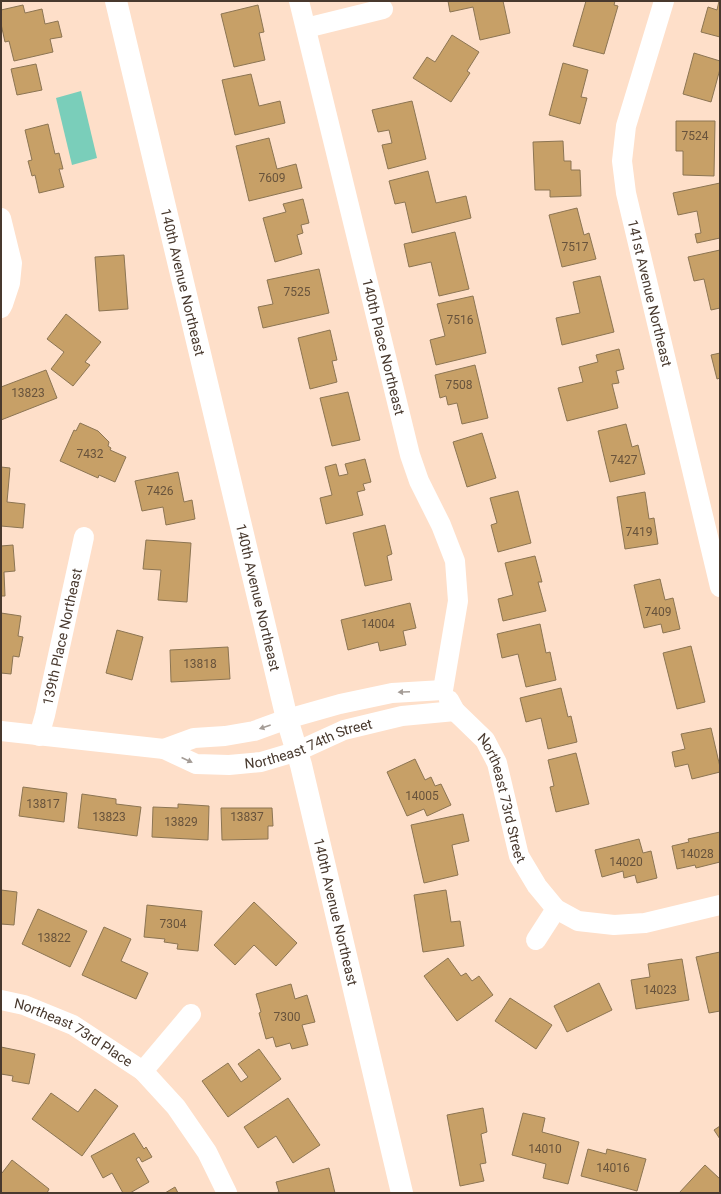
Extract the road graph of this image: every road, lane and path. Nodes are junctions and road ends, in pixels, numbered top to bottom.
1 (116, 1) edge
2 (299, 1) edge
3 (664, 1) edge
4 (383, 9) dead end
5 (306, 28) junction
6 (1, 218) edge
7 (2, 306) edge
8 (84, 537) dead end
9 (720, 587) edge
10 (443, 690) junction
11 (455, 711) junction
12 (287, 719) junction
13 (1, 731) edge
14 (39, 736) junction
15 (164, 749) junction
16 (298, 751) junction
17 (720, 905) edge
18 (556, 909) junction
19 (536, 940) dead end
20 (1, 1000) edge
21 (191, 1014) dead end
22 (142, 1070) junction
23 (227, 1193) edge
24 (402, 1193) edge

1 - 12 main road, 140th Avenue Northeast
2 - 5 street, 140th Place Northeast
3 - 9 street, 141st Avenue Northeast
4 - 5 street
5 - 10 street, 140th Place Northeast
6 - 7 street
8 - 14 street, 139th Place Northeast
10 - 11 street, Northeast 73rd Street
10 -> 12 street, Northeast 74th Street
11 - 16 street, Northeast 74th Street
11 - 18 street, Northeast 73rd Street
12 -> 15 street, Northeast 74th Street
12 - 16 main road, 140th Avenue Northeast
13 - 14 street, Northeast 74th Street
14 - 15 street, Northeast 74th Street
15 -> 16 street, Northeast 74th Street
16 - 24 main road, 140th Avenue Northeast
17 - 18 street, Northeast 73rd Street
18 - 19 street
20 - 22 street, Northeast 73rd Place
21 - 22 street
22 - 23 street

